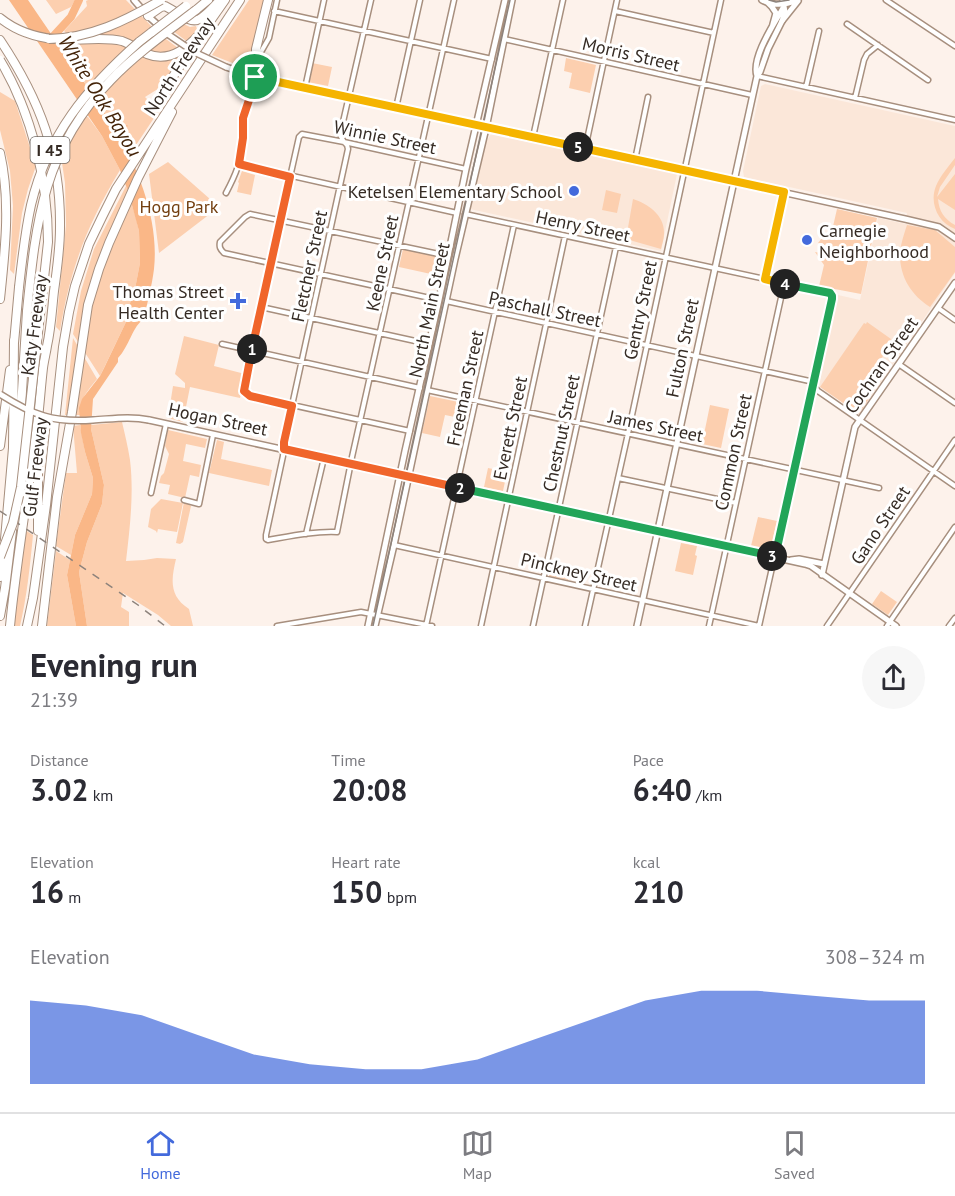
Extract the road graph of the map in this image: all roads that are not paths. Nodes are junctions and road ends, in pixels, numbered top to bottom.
1 (134, 0) edge
2 (161, 0) edge
3 (208, 0) edge
4 (223, 0) edge
5 (240, 0) edge
6 (268, 0) edge
7 (277, 0) edge
8 (324, 0) edge
9 (371, 0) edge
10 (420, 0) edge
11 (454, 0) edge
12 (505, 0) edge
13 (512, 0) edge
14 (563, 0) edge
15 (617, 0) edge
16 (721, 0) edge
17 (798, 0) edge
18 (886, 0) edge
19 (764, 1) edge
20 (190, 3) edge
21 (783, 4) edge
22 (274, 11) junction
23 (615, 11) junction
24 (148, 16) junction
25 (0, 18) edge
26 (782, 21) junction
27 (320, 22) junction
28 (773, 24) junction
29 (847, 24) dead end
30 (206, 28) junction
31 (364, 31) junction
32 (819, 31) dead end
33 (714, 33) junction
34 (49, 39) junction
35 (504, 39) junction
36 (0, 40) edge
37 (411, 41) junction
38 (878, 45) junction
39 (955, 46) edge
40 (765, 47) junction
41 (443, 49) junction
42 (552, 49) junction
43 (492, 59) junction
44 (0, 60) edge
45 (256, 60) junction
46 (604, 62) junction
47 (757, 76) junction
48 (255, 77) junction
49 (928, 80) dead end
50 (168, 84) dead end
51 (704, 85) junction
52 (806, 87) junction
53 (305, 88) junction
54 (752, 95) junction
55 (348, 97) junction
56 (648, 97) dead end
57 (855, 98) junction
58 (396, 108) junction
59 (428, 115) junction
60 (955, 120) edge
61 (476, 125) junction
62 (486, 128) junction
63 (533, 137) junction
64 (154, 138) junction
65 (344, 142) junction
66 (585, 149) junction
67 (0, 153) edge
68 (418, 159) junction
69 (635, 160) junction
70 (239, 164) junction
71 (466, 169) junction
72 (685, 171) junction
73 (290, 177) junction
74 (733, 181) junction
75 (340, 188) junction
76 (784, 192) junction
77 (226, 193) dead end
78 (408, 202) junction
79 (457, 213) junction
80 (465, 214) junction
81 (281, 220) junction
82 (514, 225) junction
83 (331, 231) junction
84 (565, 236) junction
85 (955, 237) edge
86 (400, 246) junction
87 (616, 247) junction
88 (448, 256) junction
89 (666, 258) junction
90 (271, 264) junction
91 (714, 269) junction
92 (321, 275) junction
93 (765, 279) junction
94 (955, 283) edge
95 (784, 284) junction
96 (19, 287) joint
97 (390, 290) junction
98 (0, 299) edge
99 (442, 301) junction
100 (261, 307) junction
101 (938, 308) junction
102 (69, 312) joint
103 (495, 312) junction
104 (311, 318) junction
105 (955, 320) edge
106 (546, 324) junction
107 (381, 333) junction
108 (596, 334) junction
109 (14, 340) junction
110 (222, 344) dead end
111 (429, 344) junction
112 (646, 345) junction
113 (252, 351) junction
114 (696, 357) junction
115 (302, 362) junction
116 (900, 365) junction
117 (764, 371) junction
118 (371, 377) junction
119 (814, 382) junction
120 (420, 388) junction
121 (427, 390) junction
122 (0, 394) edge
123 (477, 401) junction
124 (955, 403) edge
125 (292, 406) junction
126 (528, 412) junction
127 (38, 417) junction
128 (860, 420) junction
129 (361, 421) junction
130 (577, 422) junction
131 (166, 424) junction
132 (410, 431) junction
133 (628, 433) junction
134 (213, 435) junction
135 (955, 440) edge
136 (677, 445) junction
137 (0, 446) edge
138 (284, 449) junction
139 (324, 458) junction
140 (746, 458) junction
141 (352, 464) junction
142 (795, 469) junction
143 (934, 471) junction
144 (400, 475) junction
145 (408, 477) junction
146 (618, 478) junction
147 (843, 480) junction
148 (955, 486) edge
149 (457, 488) junction
150 (667, 488) junction
151 (879, 488) dead end
152 (151, 493) dead end
153 (508, 499) junction
154 (184, 500) dead end
155 (736, 503) junction
156 (558, 509) junction
157 (608, 520) junction
158 (955, 527) edge
159 (658, 531) junction
160 (306, 534) junction
161 (394, 545) junction
162 (726, 546) junction
163 (441, 556) junction
164 (0, 557) edge
165 (38, 557) junction
166 (775, 557) junction
167 (791, 560) junction
168 (824, 564) junction
169 (494, 567) junction
170 (822, 575) junction
171 (0, 577) edge
172 (543, 578) junction
173 (593, 589) junction
174 (849, 594) junction
175 (642, 600) junction
176 (370, 613) junction
177 (0, 614) edge
178 (378, 614) junction
179 (711, 615) junction
180 (955, 618) edge
181 (888, 624) edge
182 (295, 625) edge
183 (10, 626) edge
184 (27, 626) edge
185 (42, 626) edge
186 (277, 626) edge
187 (368, 626) edge
188 (375, 626) edge
189 (428, 626) edge
190 (481, 626) edge
191 (533, 626) edge
192 (585, 626) edge
193 (637, 626) edge
194 (709, 626) edge
195 (759, 626) edge
196 (827, 626) edge
197 (896, 626) edge
198 (949, 626) edge

1 - 24 main road
2 - 34 highway, bridge
3 - 177 highway, bridge
4 - 24 highway
4 - 30 highway
5 - 64 highway, North Freeway
6 - 45 highway
7 - 22 street
8 - 27 street
9 - 31 street, Fletcher Street
10 - 37 street
11 - 41 street, Keene Street
12 - 43 main road, North Main Street
13 - 35 main road, North Main Street
14 - 42 street
15 - 23 street
16 - 33 street, Gentry Street
17 - 21 main road
17 - 26 main road
18 - 39 street
19 - 21 main road
19 - 28 main road
20 - 96 highway, North Freeway / I 45, bridge
21 - 26 main road, Fulton Street
21 - 28 main road, Fulton Street
22 - 27 street
22 - 45 street
23 - 33 street
23 - 46 street
24 - 48 main road, bridge
25 - 34 highway
26 - 40 main road, Fulton Street
27 - 31 street
27 - 53 street
28 - 40 main road, Fulton Street
29 - 38 street
30 - 34 highway, bridge
30 - 50 highway
31 - 37 street
31 - 55 street, Fletcher Street
32 - 52 street
33 - 51 street, Gentry Street
35 - 42 street, Morris Street
35 - 62 main road, North Main Street
36 - 127 highway, Katy Freeway
37 - 41 street
37 - 58 street
38 - 49 street
38 - 57 street
40 - 47 main road, Fulton Street
41 - 43 street
41 - 59 street, Keene Street
42 - 46 street, Morris Street
42 - 63 street
43 - 61 main road, North Main Street
44 - 164 highway, bridge
45 - 48 main road
46 - 51 street, Morris Street
46 - 66 street
47 - 52 street
47 - 54 main road, Fulton Street
48 - 53 main road
48 - 70 street
51 - 54 street, Morris Street
51 - 72 street, Gentry Street
52 - 57 street
53 - 55 main road
54 - 74 main road, Fulton Street
55 - 58 main road
55 - 65 street, Fletcher Street
56 - 69 street
57 - 60 street
58 - 59 main road
59 - 61 main road
59 - 68 street, Keene Street
61 - 62 main road
61 - 71 main road, North Main Street
62 - 63 main road
62 - 80 main road, North Main Street
63 - 66 main road
64 - 102 highway, North Freeway
64 - 185 highway
65 - 68 street, Winnie Street
65 - 73 street, Winnie Street
65 - 75 street, Fletcher Street
66 - 69 main road
67 - 98 highway, Katy Freeway
68 - 71 street, Winnie Street
68 - 78 street, Keene Street
69 - 72 main road
70 - 73 street
70 - 77 street
71 - 79 main road, North Main Street
72 - 74 main road
72 - 89 street, Gentry Street
73 - 75 street
73 - 81 street
74 - 76 main road
74 - 91 main road, Fulton Street
75 - 78 street
75 - 83 street, Fletcher Street
76 - 85 main road
76 - 93 street
78 - 79 street
78 - 86 street, Keene Street
79 - 88 main road, North Main Street
80 - 82 street, Henry Street
80 - 99 main road, North Main Street
81 - 83 street
81 - 90 street
81 - 90 street, Paschall Street
82 - 84 street, Henry Street
82 - 103 street, Freeman Street
83 - 86 street
83 - 92 street, Fletcher Street
84 - 87 street, Henry Street
84 - 106 street, Everett Street
86 - 88 street
86 - 97 street, Keene Street
87 - 89 street, Henry Street
87 - 108 street, Chestnut Street
88 - 99 main road, North Main Street
89 - 91 street, Henry Street
89 - 112 street, Gentry Street
90 - 92 street, Paschall Street
90 - 100 street
91 - 93 street, Henry Street
91 - 114 main road, Fulton Street
92 - 97 street, Paschall Street
92 - 104 street, Fletcher Street
93 - 95 street, Henry Street
94 - 101 main road, Cochran Street
95 - 117 street, Common Street
95 - 119 street, Henry Street
96 - 109 highway, Gulf Freeway / I 45
97 - 99 street, Paschall Street
97 - 107 street, Keene Street
99 - 103 street, Paschall Street
99 - 111 main road, North Main Street
99 - 121 main road, North Main Street
100 - 104 street
100 - 113 street
101 - 105 street
101 - 116 main road, Cochran Street
102 - 165 highway, Gulf Freeway
103 - 106 street, Paschall Street
103 - 123 street, Freeman Street
104 - 107 street
104 - 115 street, Fletcher Street
106 - 108 street, Paschall Street
106 - 126 street, Everett Street
107 - 111 street
107 - 118 street, Keene Street
108 - 112 street, Paschall Street
108 - 130 street, Chestnut Street
109 - 137 highway, Gulf Freeway / I 45
109 - 171 highway
110 - 113 street
111 - 120 main road, North Main Street
112 - 114 street, Paschall Street
112 - 133 street, Gentry Street
113 - 115 street
113 - 125 street
114 - 117 street, Paschall Street
114 - 136 main road, Fulton Street
115 - 118 street
115 - 125 street, Fletcher Street
116 - 124 street
116 - 128 main road, Cochran Street
117 - 119 street, Paschall Street
117 - 140 street, Common Street
118 - 120 street
118 - 129 street, Keene Street
119 - 128 street
119 - 142 street
120 - 132 main road, North Main Street
121 - 123 street, James Street
121 - 145 main road, North Main Street
122 - 131 main road, Hogan Street, bridge
123 - 126 street, James Street
123 - 149 street, Freeman Street
125 - 129 street
125 - 138 street, Fletcher Street
126 - 130 street, James Street
126 - 153 street, Everett Street
127 - 165 highway
127 - 183 highway, Katy Freeway
128 - 143 street
128 - 147 main road, Cochran Street
129 - 132 street
129 - 141 street, Keene Street
130 - 133 street, James Street
130 - 156 street, Chestnut Street
131 - 134 main road, Hogan Street
131 - 152 street
132 - 144 main road, North Main Street
133 - 136 street, James Street
133 - 146 street, Gentry Street
134 - 138 main road, Hogan Street
134 - 154 street
135 - 143 street, Gano Street
136 - 140 street, James Street
136 - 150 main road, Fulton Street
138 - 139 main road, Hogan Street
138 - 160 street, Fletcher Street
139 - 141 main road, Hogan Street
139 - 160 street
140 - 142 street, James Street
140 - 155 street, Common Street
141 - 144 main road, Hogan Street
141 - 160 street, Keene Street
142 - 147 street, James Street
142 - 166 street
143 - 148 street
143 - 174 street, Gano Street
144 - 145 main road, Hogan Street
144 - 176 main road, North Main Street
145 - 149 main road, Hogan Street
145 - 161 main road, North Main Street
146 - 150 street
146 - 157 street, Gentry Street
147 - 151 street, James Street
147 - 168 main road, Cochran Street
149 - 153 main road, Hogan Street
149 - 163 street, Freeman Street
150 - 155 street
150 - 159 main road, Fulton Street
153 - 156 main road, Hogan Street
153 - 169 street, Everett Street
155 - 162 street, Common Street
156 - 157 main road, Hogan Street
156 - 172 street, Chestnut Street
157 - 159 main road, Hogan Street
157 - 173 street, Gentry Street
158 - 181 street
159 - 162 main road, Hogan Street
159 - 175 main road, Fulton Street
161 - 163 street, Pinckney Street
161 - 178 main road, North Main Street
162 - 166 main road, Hogan Street
162 - 179 street, Common Street
163 - 169 street, Pinckney Street
163 - 189 street, Freeman Street
165 - 184 highway, Gulf Freeway
166 - 167 main road, Hogan Street
166 - 195 street
167 - 168 main road
167 - 170 main road, Hogan Street
168 - 170 main road, Cochran Street
169 - 172 street, Pinckney Street
169 - 190 street, Everett Street
170 - 174 main road, Hogan Street
172 - 173 street, Pinckney Street
172 - 191 street, Chestnut Street
173 - 175 street, Pinckney Street
173 - 192 street, Gentry Street
174 - 181 main road, Hogan Street
174 - 196 street, Gano Street
175 - 179 street, Pinckney Street
175 - 193 main road, Fulton Street
176 - 178 street
176 - 182 street
176 - 187 main road, North Main Street
178 - 188 main road, North Main Street
178 - 189 street
179 - 194 street, Common Street
179 - 195 street, Pinckney Street
180 - 198 street
181 - 197 main road, Hogan Street
182 - 186 street

